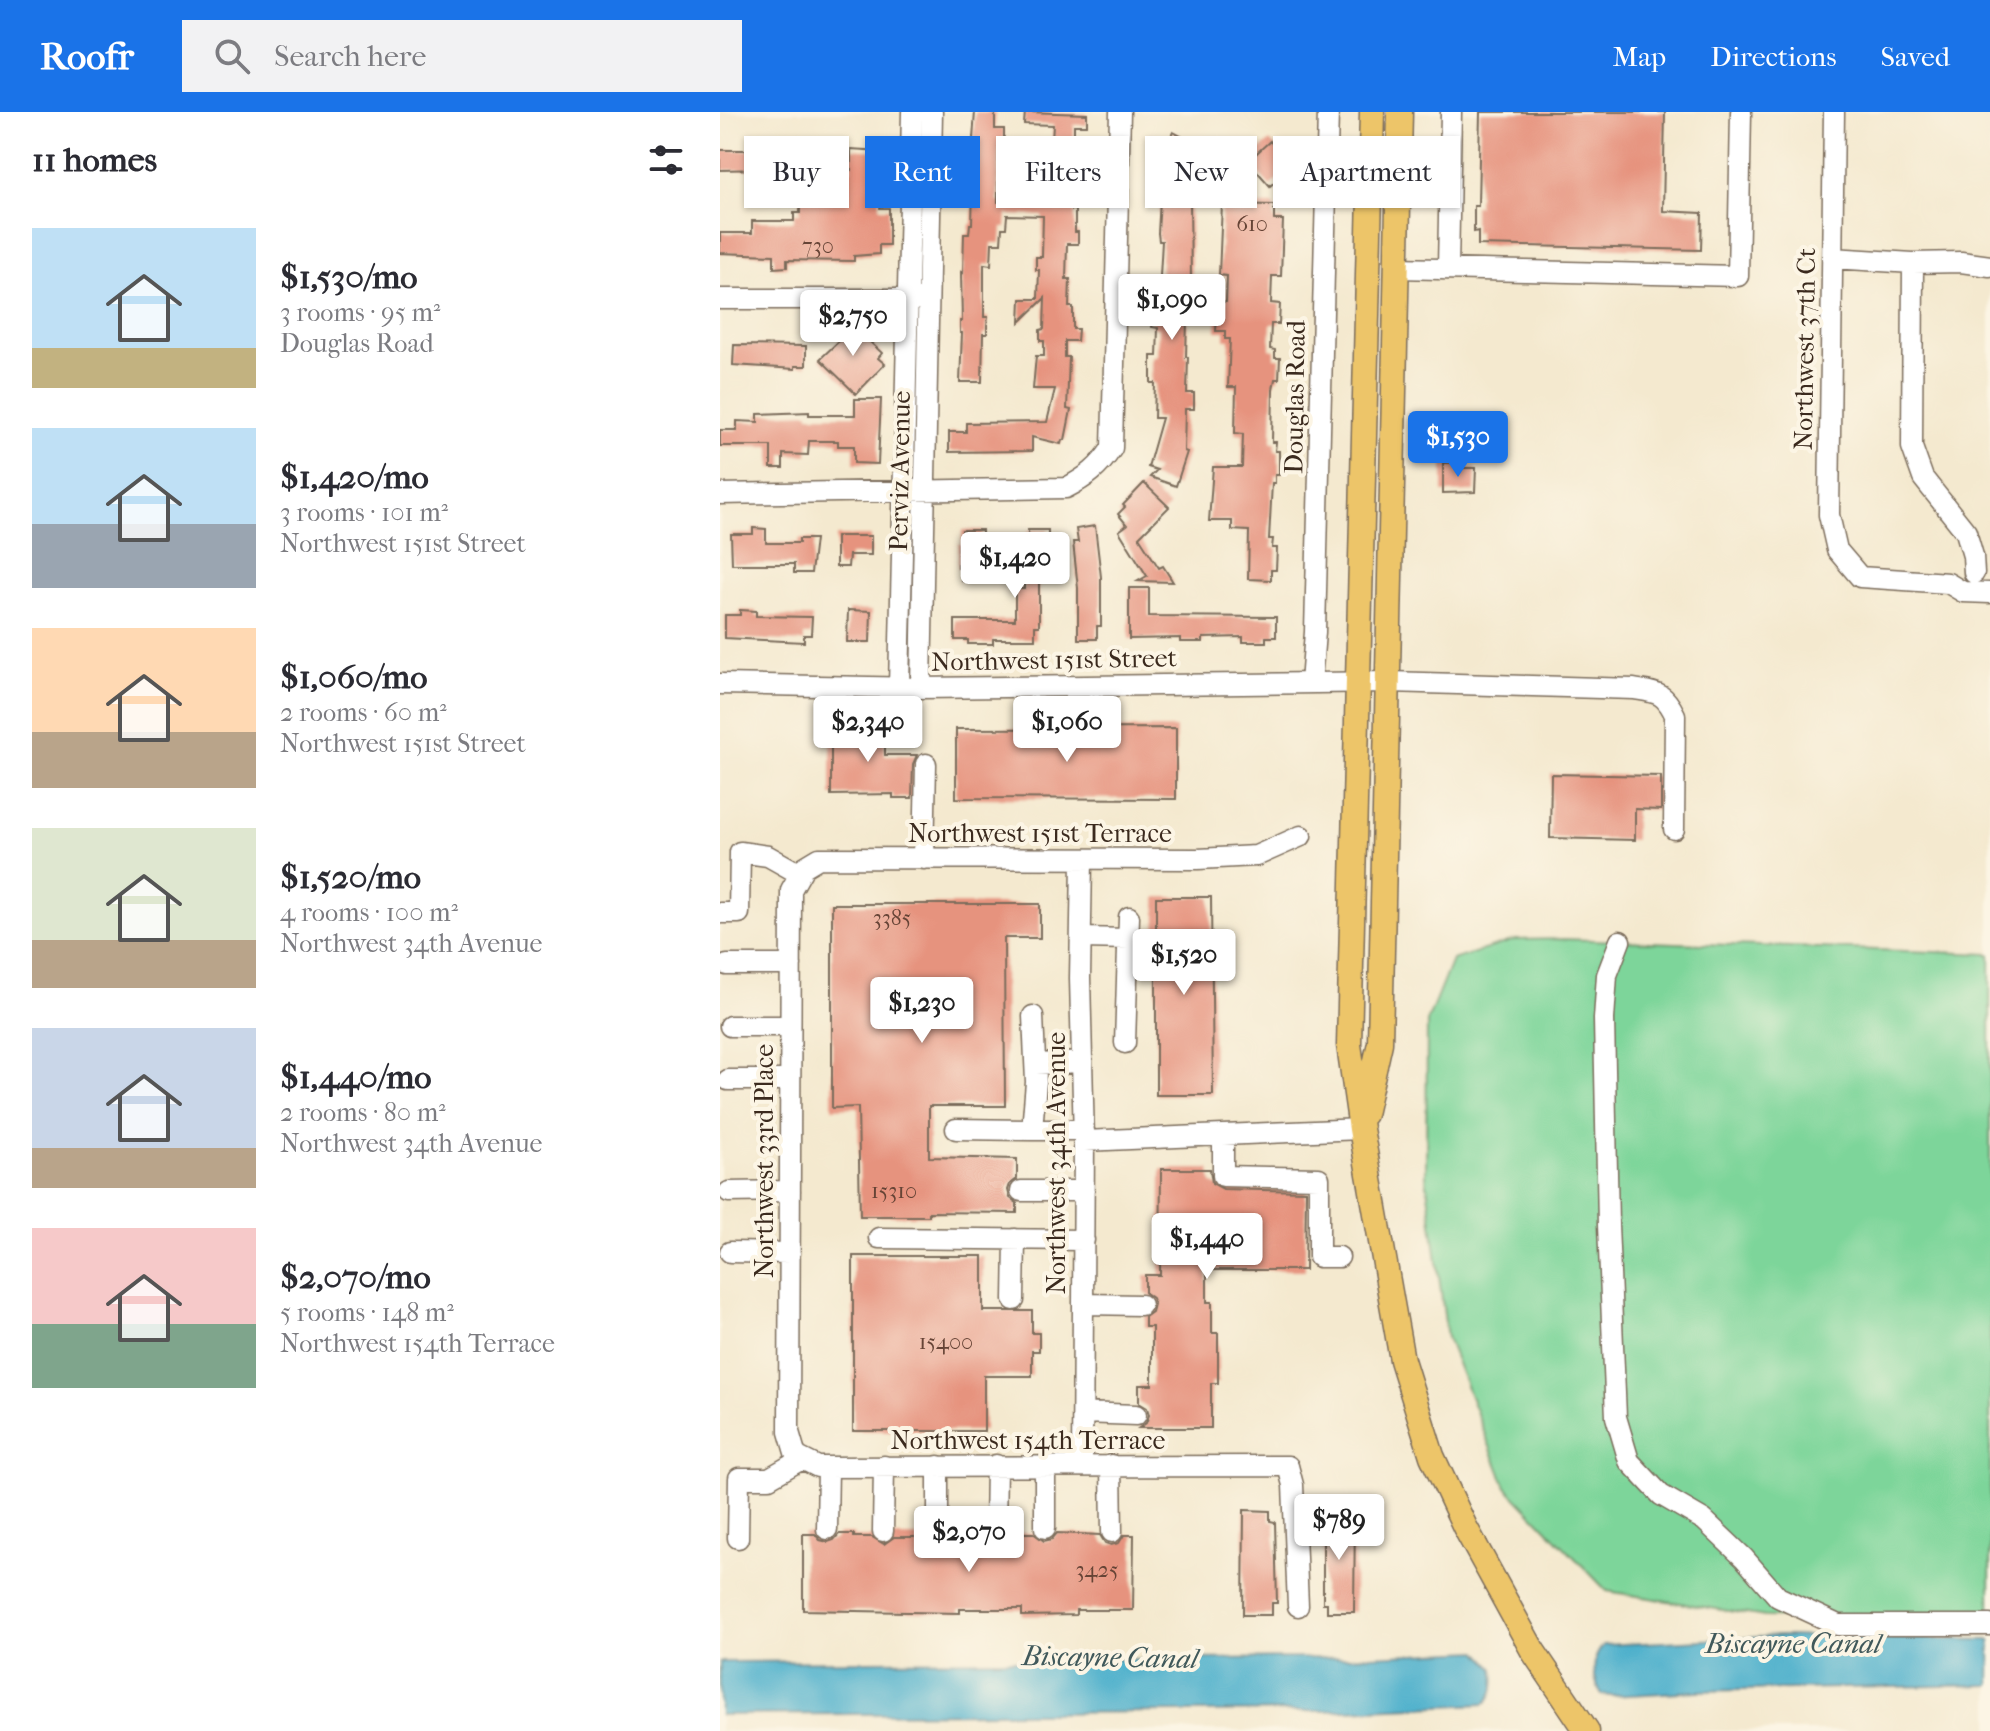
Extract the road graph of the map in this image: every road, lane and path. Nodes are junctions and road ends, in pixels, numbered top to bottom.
1 (912, 112) edge
2 (932, 112) edge
3 (1120, 112) edge
4 (1328, 112) edge
5 (1372, 112) edge
6 (1400, 112) edge
7 (1451, 112) edge
8 (1741, 112) edge
9 (1834, 112) edge
10 (1832, 258) junction
11 (1913, 263) junction
12 (1990, 266) edge
13 (1397, 268) junction
14 (1448, 269) junction
15 (720, 299) edge
16 (918, 299) junction
17 (927, 491) junction
18 (905, 492) junction
19 (720, 494) edge
20 (1982, 573) edge
21 (1948, 583) junction
22 (1990, 593) edge
23 (1389, 682) junction
24 (1311, 683) junction
25 (1359, 683) junction
26 (720, 684) edge
27 (899, 687) junction
28 (921, 688) junction
29 (926, 764) dead end
30 (1674, 829) dead end
31 (1301, 836) dead end
32 (924, 859) junction
33 (1082, 861) junction
34 (795, 882) junction
35 (720, 913) edge
36 (1132, 917) dead end
37 (1081, 938) junction
38 (1129, 939) junction
39 (1620, 941) dead end
40 (727, 965) dead end
41 (791, 965) junction
42 (1033, 1016) dead end
43 (730, 1026) dead end
44 (790, 1026) junction
45 (1125, 1043) dead end
46 (1082, 1062) junction
47 (1036, 1064) junction
48 (728, 1080) dead end
49 (790, 1080) junction
50 (956, 1129) dead end
51 (1361, 1129) junction
52 (1032, 1130) junction
53 (1223, 1135) junction
54 (1084, 1136) junction
55 (790, 1191) junction
56 (1021, 1191) dead end
57 (1084, 1191) junction
58 (729, 1192) dead end
59 (879, 1238) dead end
60 (1015, 1239) junction
61 (1084, 1240) junction
62 (730, 1252) dead end
63 (790, 1253) junction
64 (1339, 1257) dead end
65 (1014, 1300) dead end
66 (1083, 1304) junction
67 (1141, 1305) dead end
68 (1083, 1413) junction
69 (1136, 1415) dead end
70 (802, 1459) junction
71 (996, 1465) junction
72 (1045, 1465) junction
73 (1082, 1465) junction
74 (1111, 1465) junction
75 (884, 1466) junction
76 (938, 1466) junction
77 (828, 1467) junction
78 (731, 1521) edge
79 (1045, 1528) dead end
80 (827, 1529) dead end
81 (938, 1530) dead end
82 (995, 1530) dead end
83 (883, 1531) dead end
84 (1112, 1532) dead end
85 (1298, 1606) dead end
86 (1990, 1625) edge
87 (1587, 1731) edge

1 - 16 street, Perviz Avenue
2 - 16 street, Perviz Avenue
3 - 17 street
4 - 24 street, Douglas Road
5 - 25 main road
6 - 13 main road
7 - 14 street
8 - 14 street
9 - 10 street, Northwest 37th Ct
10 - 11 street
10 - 21 street, Northwest 37th Ct
11 - 12 street
11 - 20 street
13 - 14 street
13 - 23 main road
15 - 16 street
16 - 17 street, Perviz Avenue
16 - 18 street, Perviz Avenue
17 - 18 street
17 - 28 street, Perviz Avenue
18 - 19 street
18 - 27 street, Perviz Avenue
20 - 21 street
21 - 22 street
23 - 25 street, Northwest 151st Street
23 - 30 street, Northwest 151st Street
23 - 51 main road
24 - 25 street, Northwest 151st Street
24 - 28 street, Northwest 151st Street
25 - 51 main road
26 - 27 street, Northwest 151st Street
27 - 28 street, Northwest 151st Street
29 - 32 street
31 - 33 street, Northwest 151st Terrace
32 - 33 street, Northwest 151st Terrace
32 - 34 street, Northwest 151st Terrace
33 - 37 street, Northwest 34th Avenue
34 - 35 street
34 - 41 street, Northwest 33rd Place
36 - 38 street
37 - 38 street
37 - 46 street, Northwest 34th Avenue
38 - 45 street
39 - 86 street
40 - 41 street
41 - 44 street, Northwest 33rd Place
42 - 47 street
43 - 44 street
44 - 49 street, Northwest 33rd Place
46 - 47 street
46 - 54 street, Northwest 34th Avenue
47 - 52 street
48 - 49 street
49 - 55 street, Northwest 33rd Place
50 - 52 street
51 - 53 street
51 - 87 main road
52 - 54 street
53 - 54 street
53 - 64 street
54 - 57 street, Northwest 34th Avenue
55 - 58 street
55 - 63 street, Northwest 33rd Place
56 - 57 street
57 - 61 street, Northwest 34th Avenue
59 - 60 street
60 - 61 street
60 - 65 street
61 - 66 street, Northwest 34th Avenue
62 - 63 street
63 - 70 street, Northwest 33rd Place
66 - 67 street
66 - 68 street, Northwest 34th Avenue
68 - 69 street
68 - 73 street, Northwest 34th Avenue
70 - 77 street, Northwest 154th Terrace
70 - 78 street
71 - 72 street, Northwest 154th Terrace
71 - 76 street, Northwest 154th Terrace
71 - 82 street
72 - 73 street, Northwest 154th Terrace
72 - 79 street
73 - 74 street, Northwest 154th Terrace
74 - 84 street
74 - 85 street, Northwest 154th Terrace
75 - 76 street, Northwest 154th Terrace
75 - 77 street, Northwest 154th Terrace
75 - 83 street
76 - 81 street
77 - 80 street

